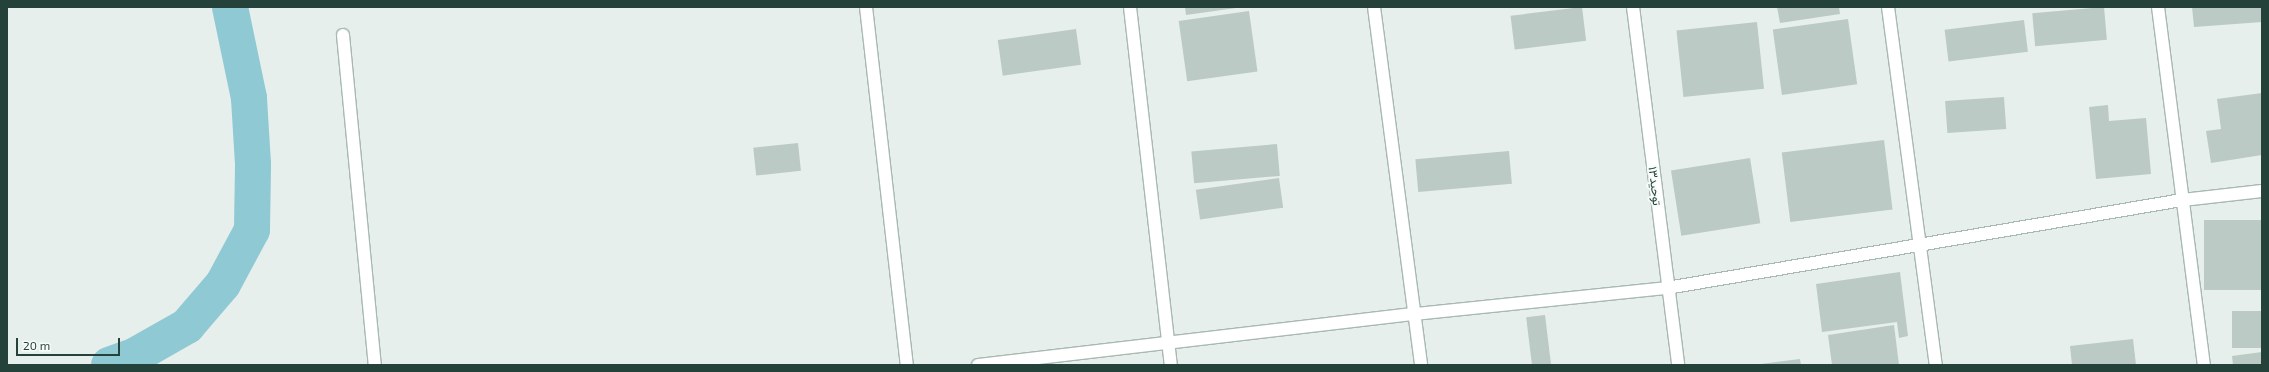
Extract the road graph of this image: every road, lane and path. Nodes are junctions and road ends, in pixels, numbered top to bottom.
1 (866, 7) edge
2 (1130, 7) edge
3 (1374, 7) edge
4 (1632, 7) edge
5 (1888, 7) edge
6 (2158, 7) edge
7 (343, 35) dead end
8 (2262, 191) edge
9 (2182, 200) junction
10 (1921, 246) junction
11 (1667, 288) junction
12 (1415, 314) junction
13 (1168, 343) junction
14 (375, 365) edge
15 (907, 365) edge
16 (978, 365) edge
17 (1171, 365) edge
18 (1422, 365) edge
19 (1678, 365) edge
20 (1936, 365) edge
21 (2204, 365) edge

1 - 15 street
2 - 13 street
3 - 12 street
4 - 11 street, توحید۱۳
5 - 10 street
6 - 9 street
7 - 14 street
8 - 9 street
9 - 10 street
9 - 21 street
10 - 11 street
10 - 20 street
11 - 12 street
11 - 19 street, توحید۱۳
12 - 13 street
12 - 18 street
13 - 16 street
13 - 17 street

